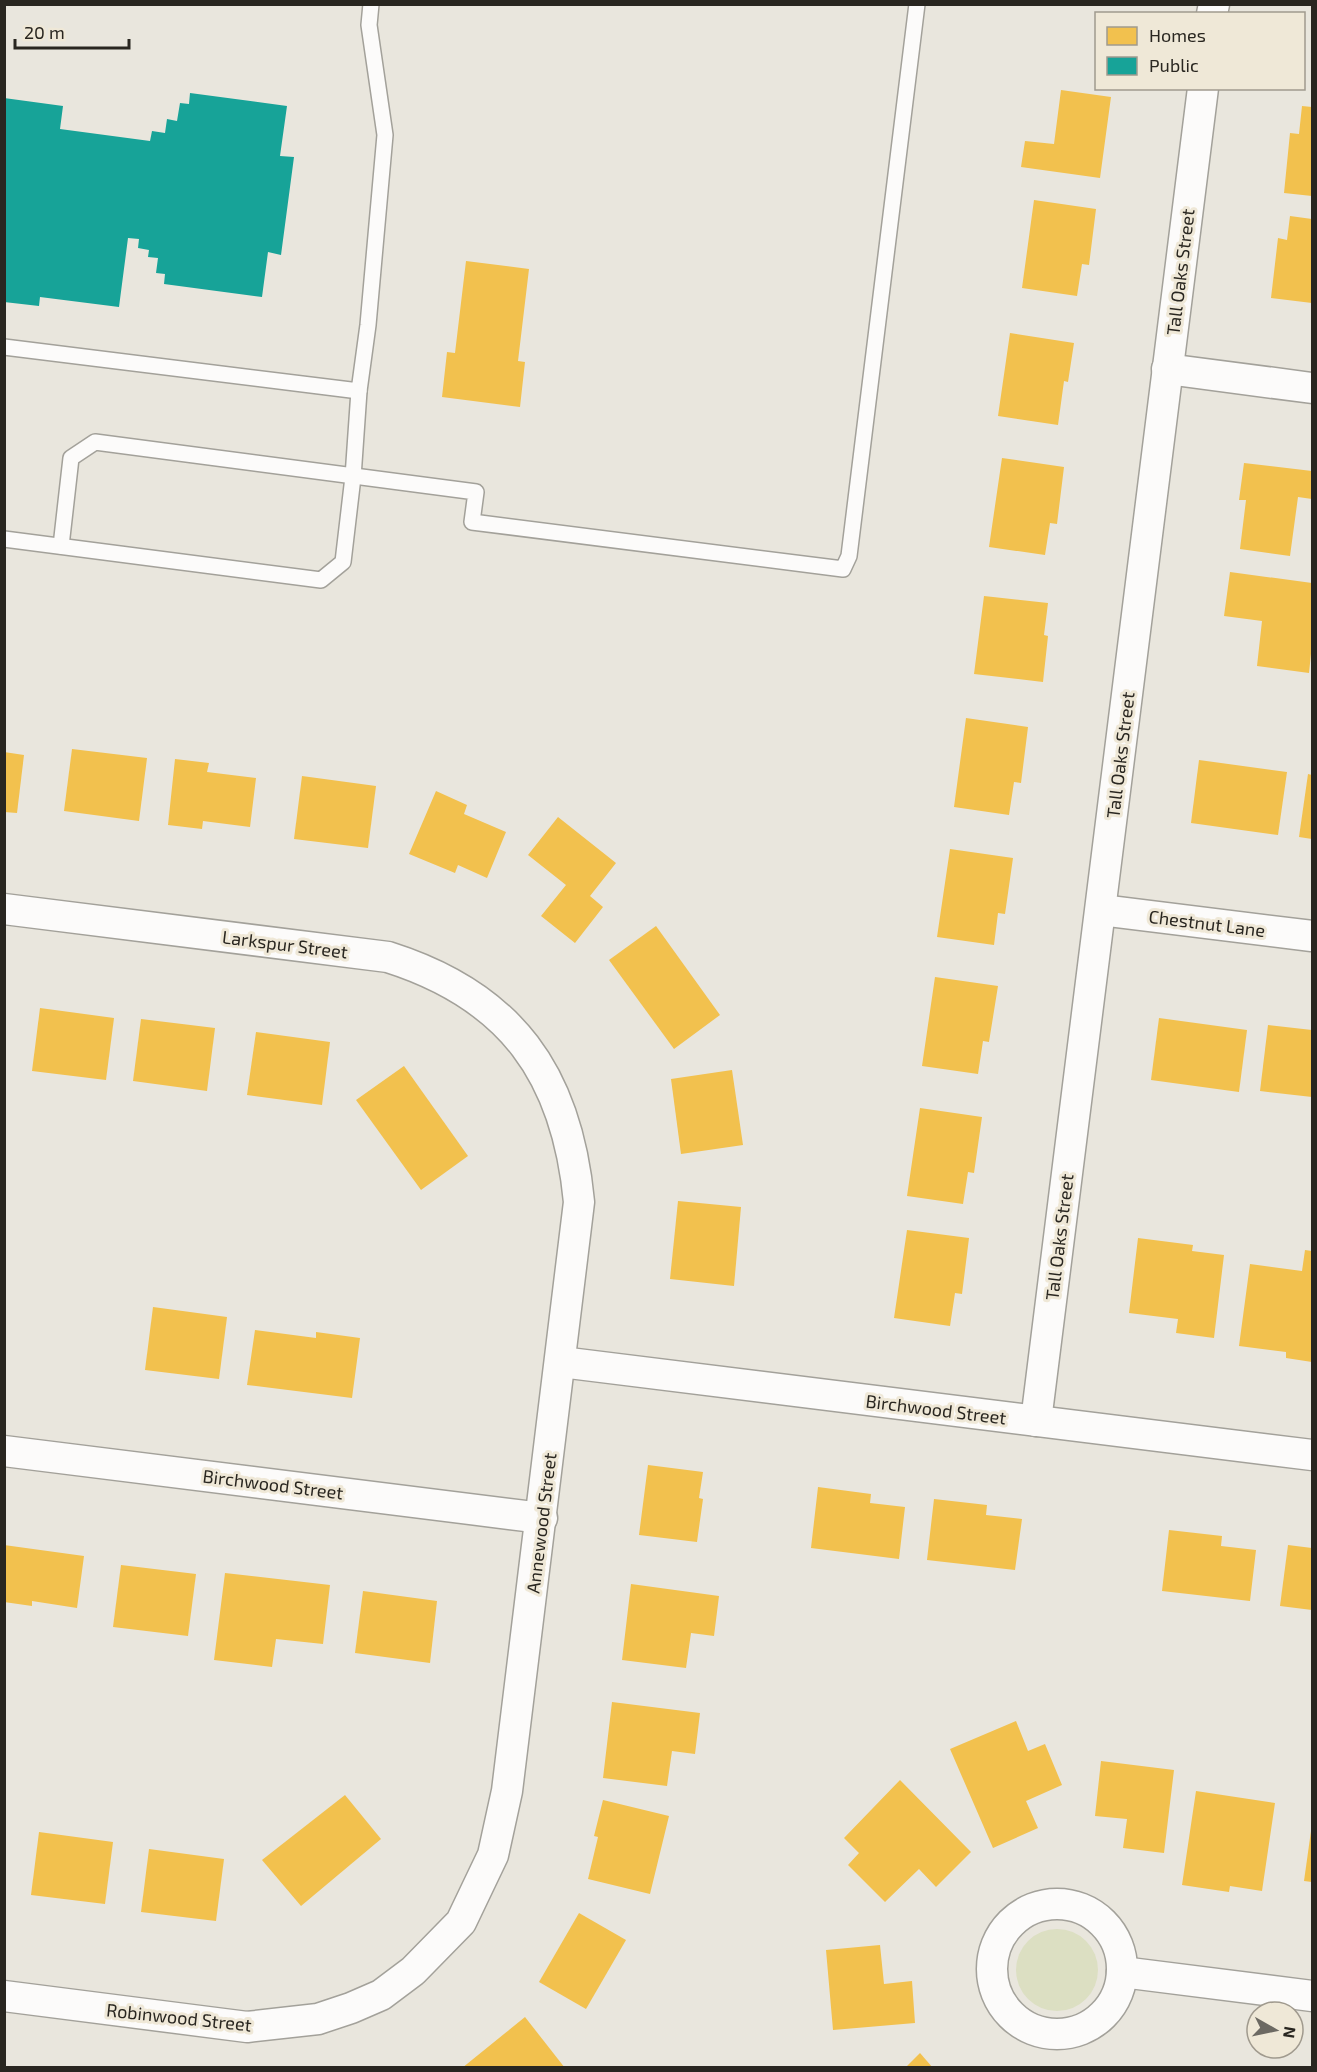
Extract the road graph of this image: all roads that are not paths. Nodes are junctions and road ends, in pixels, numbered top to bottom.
1 (371, 4) edge
2 (916, 4) edge
3 (1203, 90) edge
4 (4, 347) edge
5 (1167, 369) junction
6 (1312, 388) edge
7 (359, 391) junction
8 (353, 477) junction
9 (4, 539) edge
10 (62, 546) junction
11 (4, 909) edge
12 (1101, 910) junction
13 (1312, 936) edge
14 (533, 1056) joint
15 (561, 1362) junction
16 (1036, 1421) junction
17 (4, 1451) edge
18 (1312, 1455) edge
19 (542, 1518) junction
20 (413, 1971) joint
21 (1122, 1972) junction
22 (4, 1996) edge
23 (1312, 1996) edge

1 - 7 lane
2 - 8 lane
3 - 5 street, Tall Oaks Street
4 - 7 lane
5 - 6 street
5 - 12 street, Tall Oaks Street
7 - 8 lane
8 - 10 lane
8 - 10 lane
9 - 10 lane
11 - 14 street, Larkspur Street
12 - 13 street, Chestnut Lane
12 - 16 street, Tall Oaks Street
14 - 15 street, Annewood Street
15 - 16 street, Birchwood Street
15 - 19 street, Annewood Street
16 - 18 street, Birchwood Street
17 - 19 street, Birchwood Street
19 - 20 street, Annewood Street
20 - 22 street, Robinwood Street
21 - 21 street
21 - 23 street

